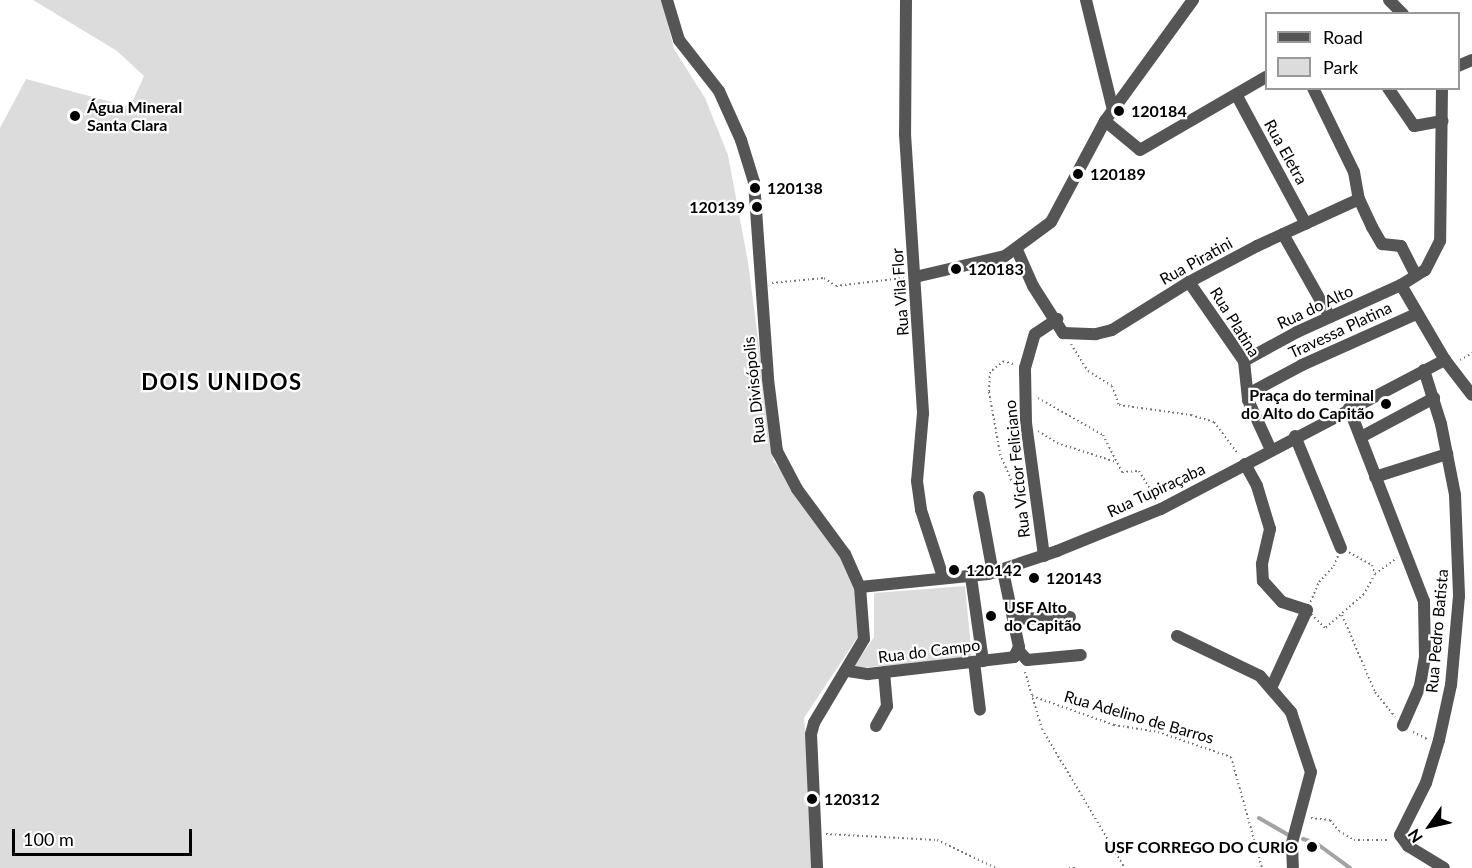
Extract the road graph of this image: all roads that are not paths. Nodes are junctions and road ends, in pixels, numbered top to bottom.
1 (667, 0) edge
2 (906, 0) edge
3 (1086, 0) edge
4 (1193, 0) edge
5 (1389, 0) edge
6 (1401, 12) edge
7 (1265, 78) edge
8 (1314, 90) edge
9 (1389, 90) edge
10 (1442, 90) edge
11 (1237, 96) junction
12 (1113, 110) junction
13 (1105, 121) junction
14 (1443, 121) junction
15 (1359, 199) junction
16 (1306, 224) junction
17 (1283, 234) junction
18 (1017, 250) junction
19 (1416, 275) junction
20 (915, 277) junction
21 (1189, 282) junction
22 (1401, 285) junction
23 (1416, 314) junction
24 (1330, 317) junction
25 (1057, 319) junction
26 (1445, 360) junction
27 (1244, 361) junction
28 (1424, 370) junction
29 (1248, 394) junction
30 (1472, 394) edge
31 (1434, 398) junction
32 (1349, 408) junction
33 (1295, 436) junction
34 (1361, 437) junction
35 (1271, 450) junction
36 (1447, 454) junction
37 (1245, 464) junction
38 (1375, 477) junction
39 (979, 497) dead end
40 (1341, 548) road end
41 (1044, 556) junction
42 (998, 572) junction
43 (971, 577) junction
44 (943, 578) junction
45 (860, 588) junction
46 (1070, 618) dead end
47 (1015, 619) junction
48 (1177, 636) dead end
49 (1017, 654) junction
50 (1081, 655) dead end
51 (978, 661) junction
52 (848, 671) junction
53 (884, 672) junction
54 (1272, 686) junction
55 (980, 710) dead end
56 (1403, 725) road end
57 (876, 726) dead end
58 (817, 868) edge
59 (1293, 868) edge
60 (1444, 868) edge

1 - 45 street, Rua Divisópolis
2 - 20 street, Rua Vila Flor
3 - 12 street
4 - 12 street
5 - 6 street
7 - 11 street
8 - 15 street
9 - 14 street
10 - 14 street, Rua do Alto
11 - 13 street
11 - 16 street, Rua Eletra
12 - 13 street
13 - 18 street
14 - 19 street, Rua do Alto
15 - 16 street, Rua Piratini
15 - 19 street
16 - 17 street, Rua Piratini
17 - 21 street, Rua Piratini
17 - 24 street
18 - 20 street
18 - 25 street
19 - 22 street, Rua do Alto
20 - 44 street, Rua Vila Flor
21 - 25 street, Rua Piratini
21 - 27 street, Rua Platina
22 - 23 street
22 - 24 street, Rua do Alto
23 - 26 street
23 - 29 street, Travessa Platina
24 - 27 street, Rua do Alto
25 - 41 street, Rua Victor Feliciano
26 - 28 street, Rua Tupiraçaba
26 - 30 street
27 - 29 street, Rua Platina
28 - 31 street, Rua Pedro Batista
28 - 32 street, Rua Tupiraçaba
29 - 35 street, Rua Platina
31 - 34 street
31 - 36 street, Rua Pedro Batista
32 - 33 street, Rua Tupiraçaba
32 - 34 street
33 - 35 street, Rua Tupiraçaba
33 - 40 street
34 - 38 street
35 - 37 street, Rua Tupiraçaba
36 - 38 street
36 - 60 street, Rua Pedro Batista
37 - 41 street, Rua Tupiraçaba
37 - 54 street
38 - 56 street
39 - 42 street
41 - 42 street, Rua Tupiraçaba
42 - 43 street, Rua Tupiraçaba
42 - 47 street
43 - 44 street, Rua Tupiraçaba
43 - 51 street
44 - 45 street, Rua Tupiraçaba
45 - 52 street, Rua Divisópolis
46 - 47 street
47 - 49 street
48 - 54 street
49 - 50 street
49 - 51 street, Rua do Campo
51 - 53 street, Rua do Campo
51 - 55 street
52 - 53 street, Rua do Campo
52 - 58 street, Rua Divisópolis
53 - 57 street
54 - 59 street

